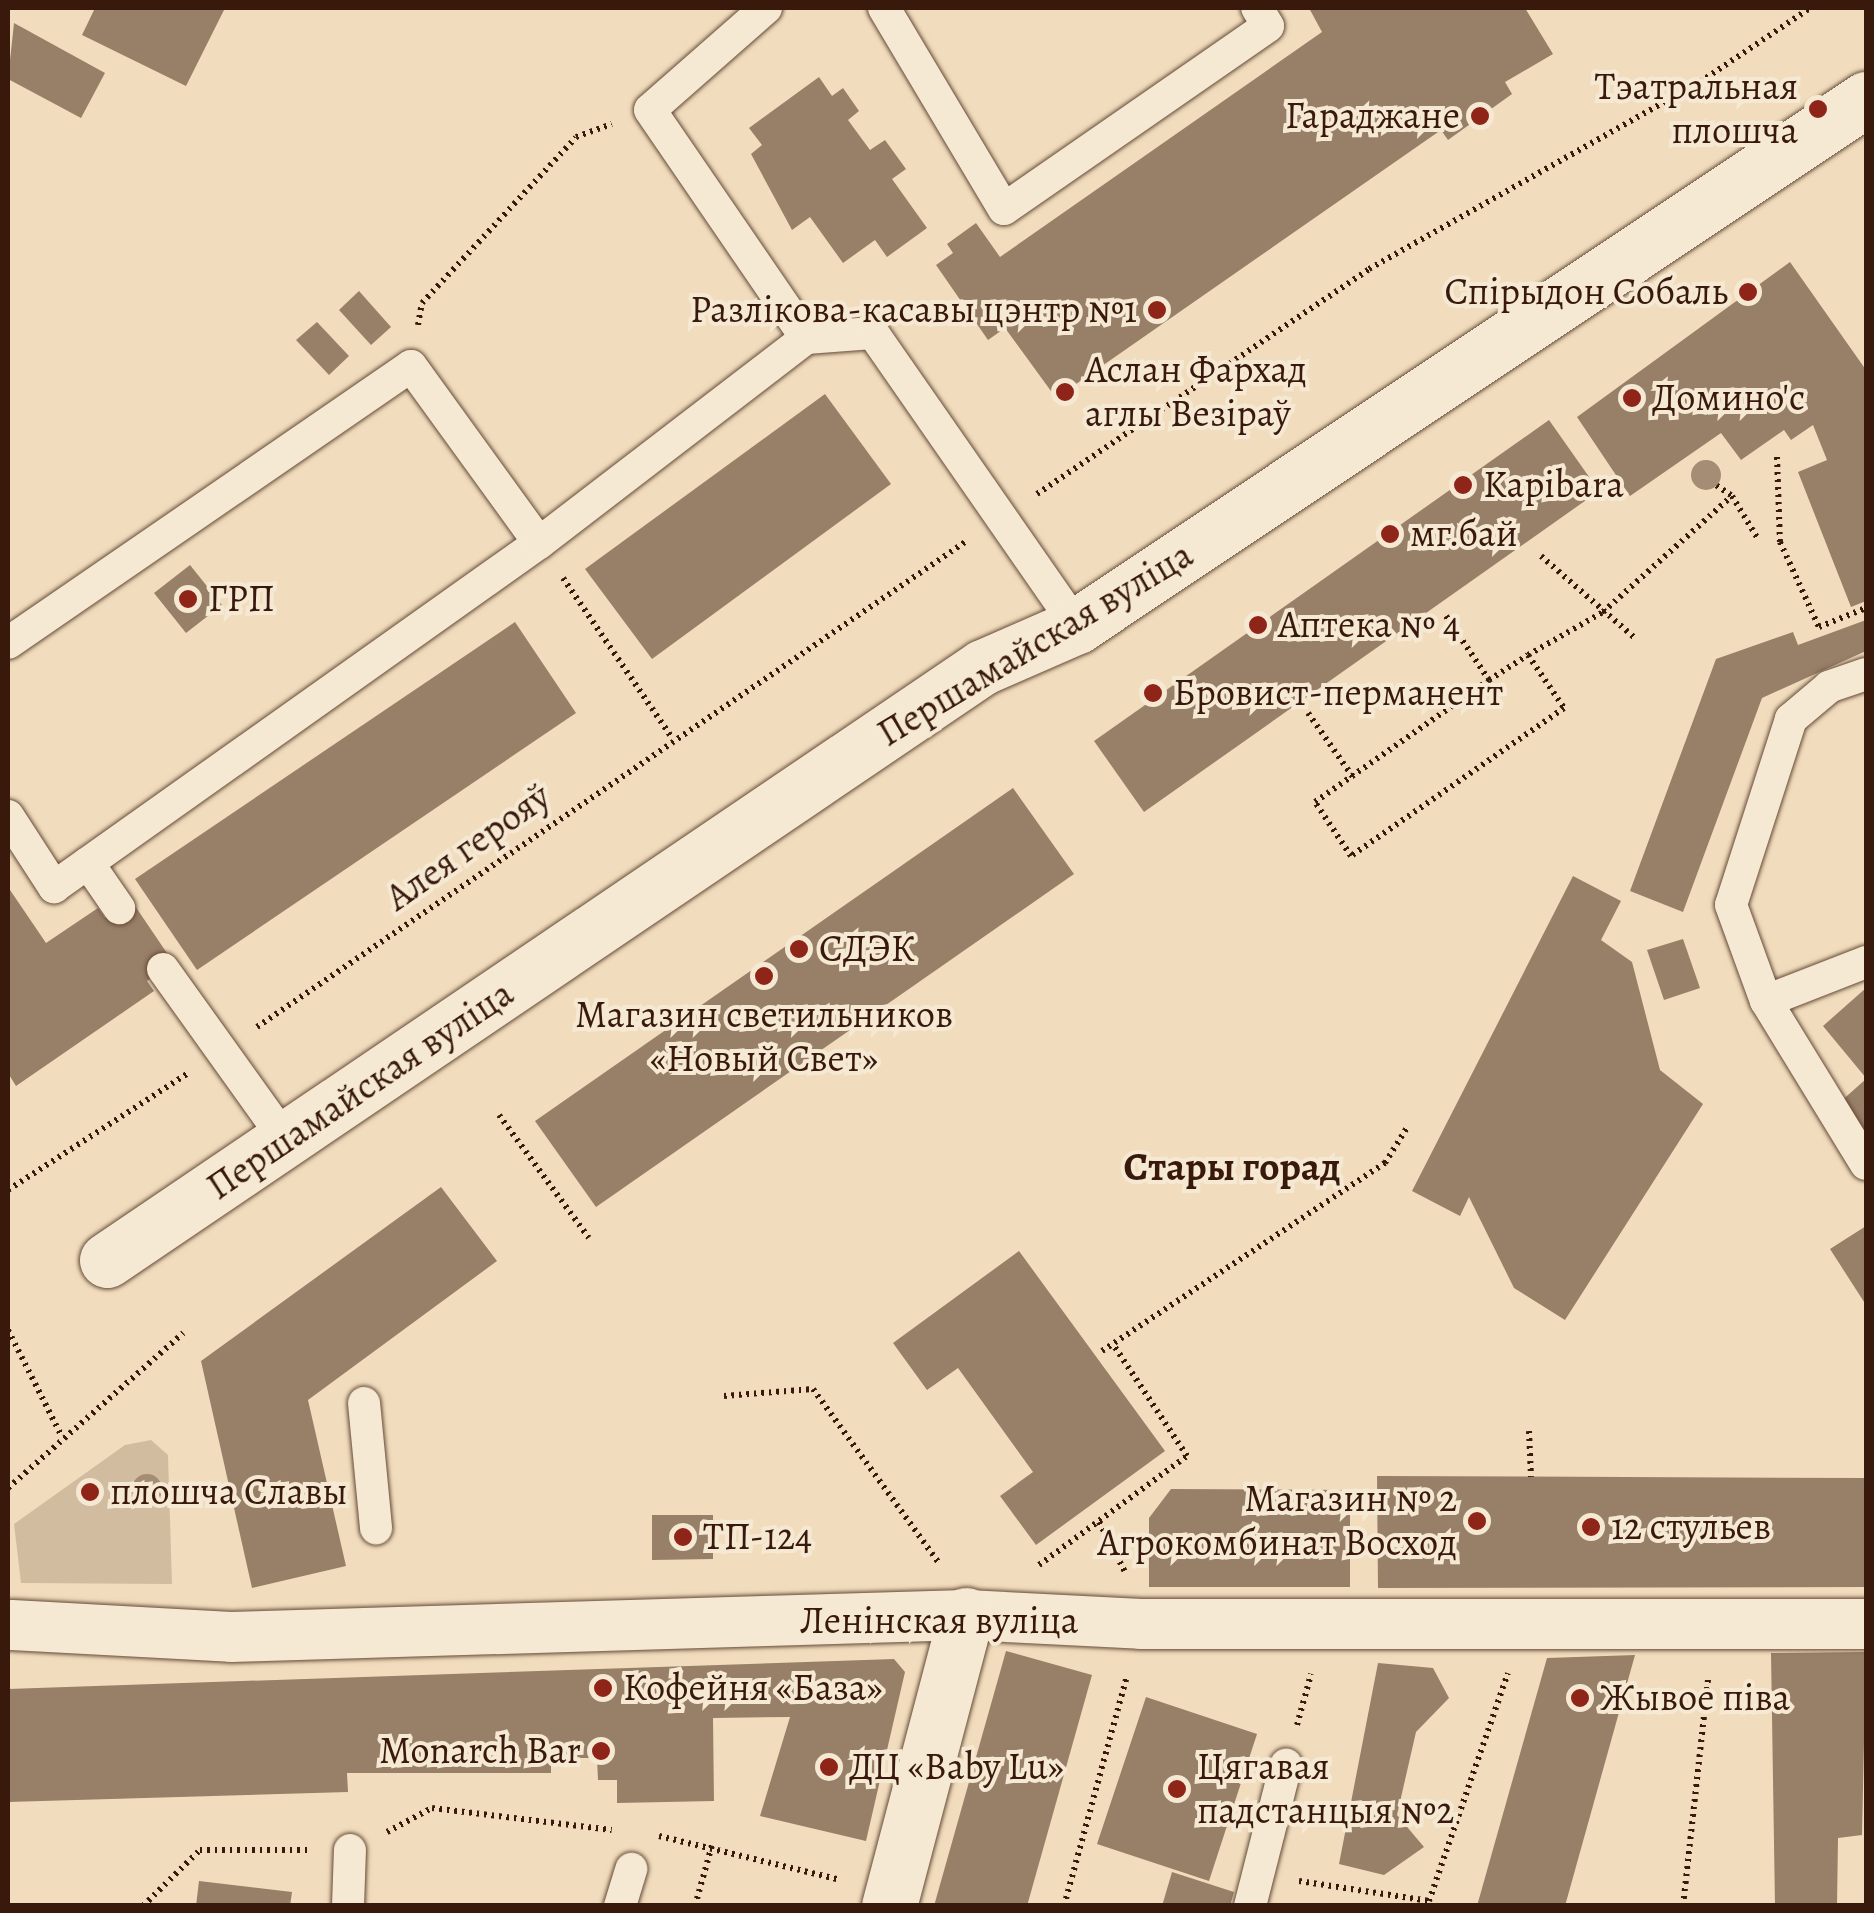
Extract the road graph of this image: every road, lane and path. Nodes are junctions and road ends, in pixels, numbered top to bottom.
1 (766, 8) edge
2 (884, 8) edge
3 (1257, 8) edge
4 (1810, 8) edge
5 (1866, 98) edge
6 (650, 110) junction
7 (806, 338) junction
8 (411, 366) junction
9 (1777, 457) dead end
10 (1704, 476) dead end
11 (1732, 496) junction
12 (1002, 518) junction
13 (1758, 539) dead end
14 (539, 543) junction
15 (1541, 556) dead end
16 (1866, 608) edge
17 (1603, 612) junction
18 (1446, 616) dead end
19 (1077, 626) junction
20 (1634, 638) dead end
21 (8, 643) edge
22 (1528, 655) junction
23 (1866, 674) edge
24 (1489, 680) junction
25 (1308, 713) dead end
26 (672, 738) junction
27 (1353, 777) junction
28 (8, 816) edge
29 (88, 863) junction
30 (119, 908) dead end
31 (1866, 962) edge
32 (163, 969) dead end
33 (1766, 1000) junction
34 (222, 1051) junction
35 (499, 1115) dead end
36 (1408, 1126) dead end
37 (286, 1141) junction
38 (1866, 1164) edge
39 (8, 1190) edge
40 (588, 1238) dead end
41 (107, 1260) dead end
42 (8, 1330) edge
43 (183, 1333) dead end
44 (1113, 1344) junction
45 (1102, 1351) dead end
46 (724, 1396) dead end
47 (364, 1403) dead end
48 (1529, 1430) dead end
49 (61, 1434) junction
50 (1531, 1477) dead end
51 (8, 1488) edge
52 (1098, 1522) junction
53 (376, 1528) dead end
54 (1117, 1546) dead end
55 (1029, 1572) dead end
56 (966, 1615) junction
57 (1325, 1620) junction
58 (12, 1624) dead end
59 (1141, 1624) junction
60 (1866, 1624) edge
61 (1713, 1627) junction
62 (1524, 1628) junction
63 (1286, 1765) joint
64 (627, 1832) dead end
65 (645, 1834) dead end
66 (712, 1845) junction
67 (350, 1850) junction
68 (632, 1869) dead end
69 (1254, 1890) edge
70 (891, 1900) edge
71 (143, 1906) edge
72 (348, 1906) edge
73 (620, 1906) edge
74 (695, 1906) edge
75 (1064, 1906) edge
76 (1682, 1906) edge

1 - 6 lane
2 - 3 lane
4 - 12 path, Алея герояў
5 - 19 street, Першамайская вуліца
6 - 7 lane
6 - 8 path
7 - 12 lane
7 - 14 lane
8 - 14 lane
8 - 21 lane
9 - 16 path
10 - 11 path
11 - 13 path
11 - 17 path
12 - 19 lane
12 - 26 path, Алея герояў
14 - 26 path
14 - 29 lane
15 - 17 path
17 - 20 path
17 - 22 path
18 - 24 path
19 - 37 street, Першамайская вуліца
22 - 24 path
22 - 27 path
23 - 33 lane
24 - 27 path
25 - 27 path
26 - 34 path, Алея герояў
28 - 29 lane
29 - 30 lane
31 - 33 lane
32 - 34 lane
33 - 38 lane
34 - 37 lane
34 - 39 path, Алея герояў
35 - 40 path
36 - 44 path
37 - 41 street, Першамайская вуліца
42 - 49 path
43 - 49 path
44 - 45 path
44 - 52 path
46 - 56 path
47 - 53 lane
48 - 50 path
49 - 51 path
52 - 54 path
52 - 55 path
56 - 58 street, Ленінская вуліца
56 - 59 street, Ленінская вуліца
56 - 70 street
57 - 59 street, Ленінская вуліца
57 - 62 street, Ленінская вуліца
57 - 63 path
59 - 75 path
60 - 61 street, Ленінская вуліца
61 - 62 street, Ленінская вуліца
61 - 76 path
62 - 69 path
63 - 69 lane
64 - 67 path
65 - 66 path
66 - 70 path
66 - 74 path
67 - 71 path
67 - 72 lane
68 - 73 lane

